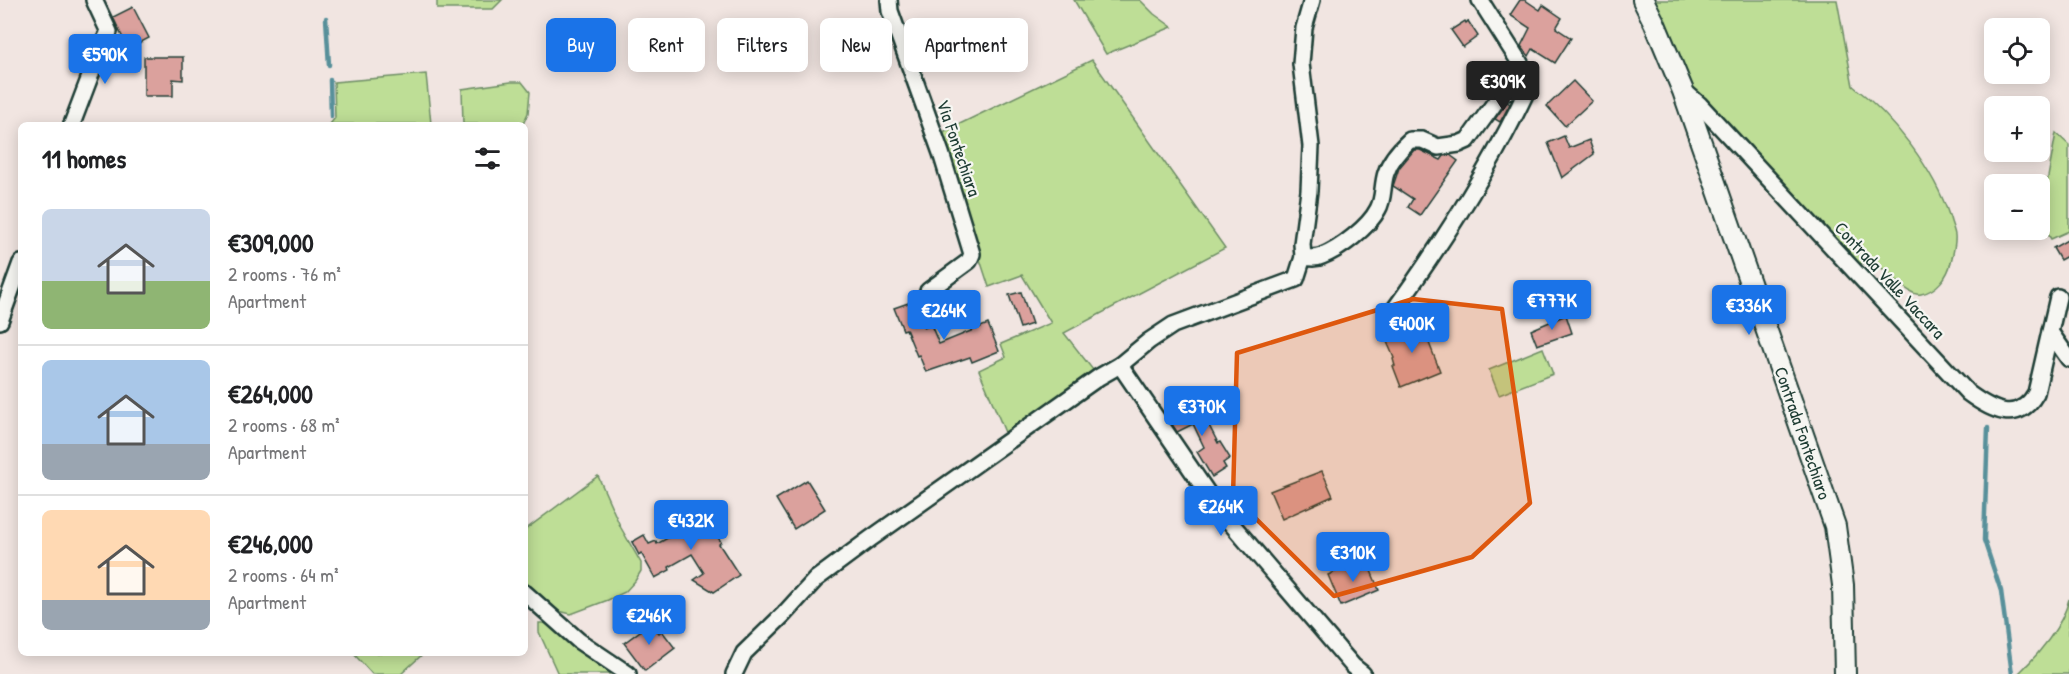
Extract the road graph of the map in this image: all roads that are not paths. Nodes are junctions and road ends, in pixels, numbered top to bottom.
1 (94, 0) edge
2 (889, 0) edge
3 (1312, 0) edge
4 (1480, 0) edge
5 (1643, 0) edge
6 (1528, 83) junction
7 (1683, 91) junction
8 (73, 122) edge
9 (1303, 257) junction
10 (18, 271) edge
11 (928, 291) dead end
12 (2058, 297) dead end
13 (1389, 317) dead end
14 (0, 321) edge
15 (2050, 332) junction
16 (2069, 359) edge
17 (1120, 365) junction
18 (528, 596) edge
19 (628, 674) edge
20 (734, 674) edge
21 (1363, 674) edge
22 (1845, 674) edge

1 - 8 street
2 - 11 street, Via Fontechiara
3 - 9 street
4 - 6 street
5 - 7 main road, Contrada Fontechiaro
6 - 9 street
6 - 13 street
7 - 15 street, Contrada Valle Vaccara
7 - 22 main road, Contrada Fontechiaro
9 - 17 street
10 - 14 street
12 - 15 street, Contrada Valle Vaccara
15 - 16 street
17 - 20 street
17 - 21 street
18 - 19 street

